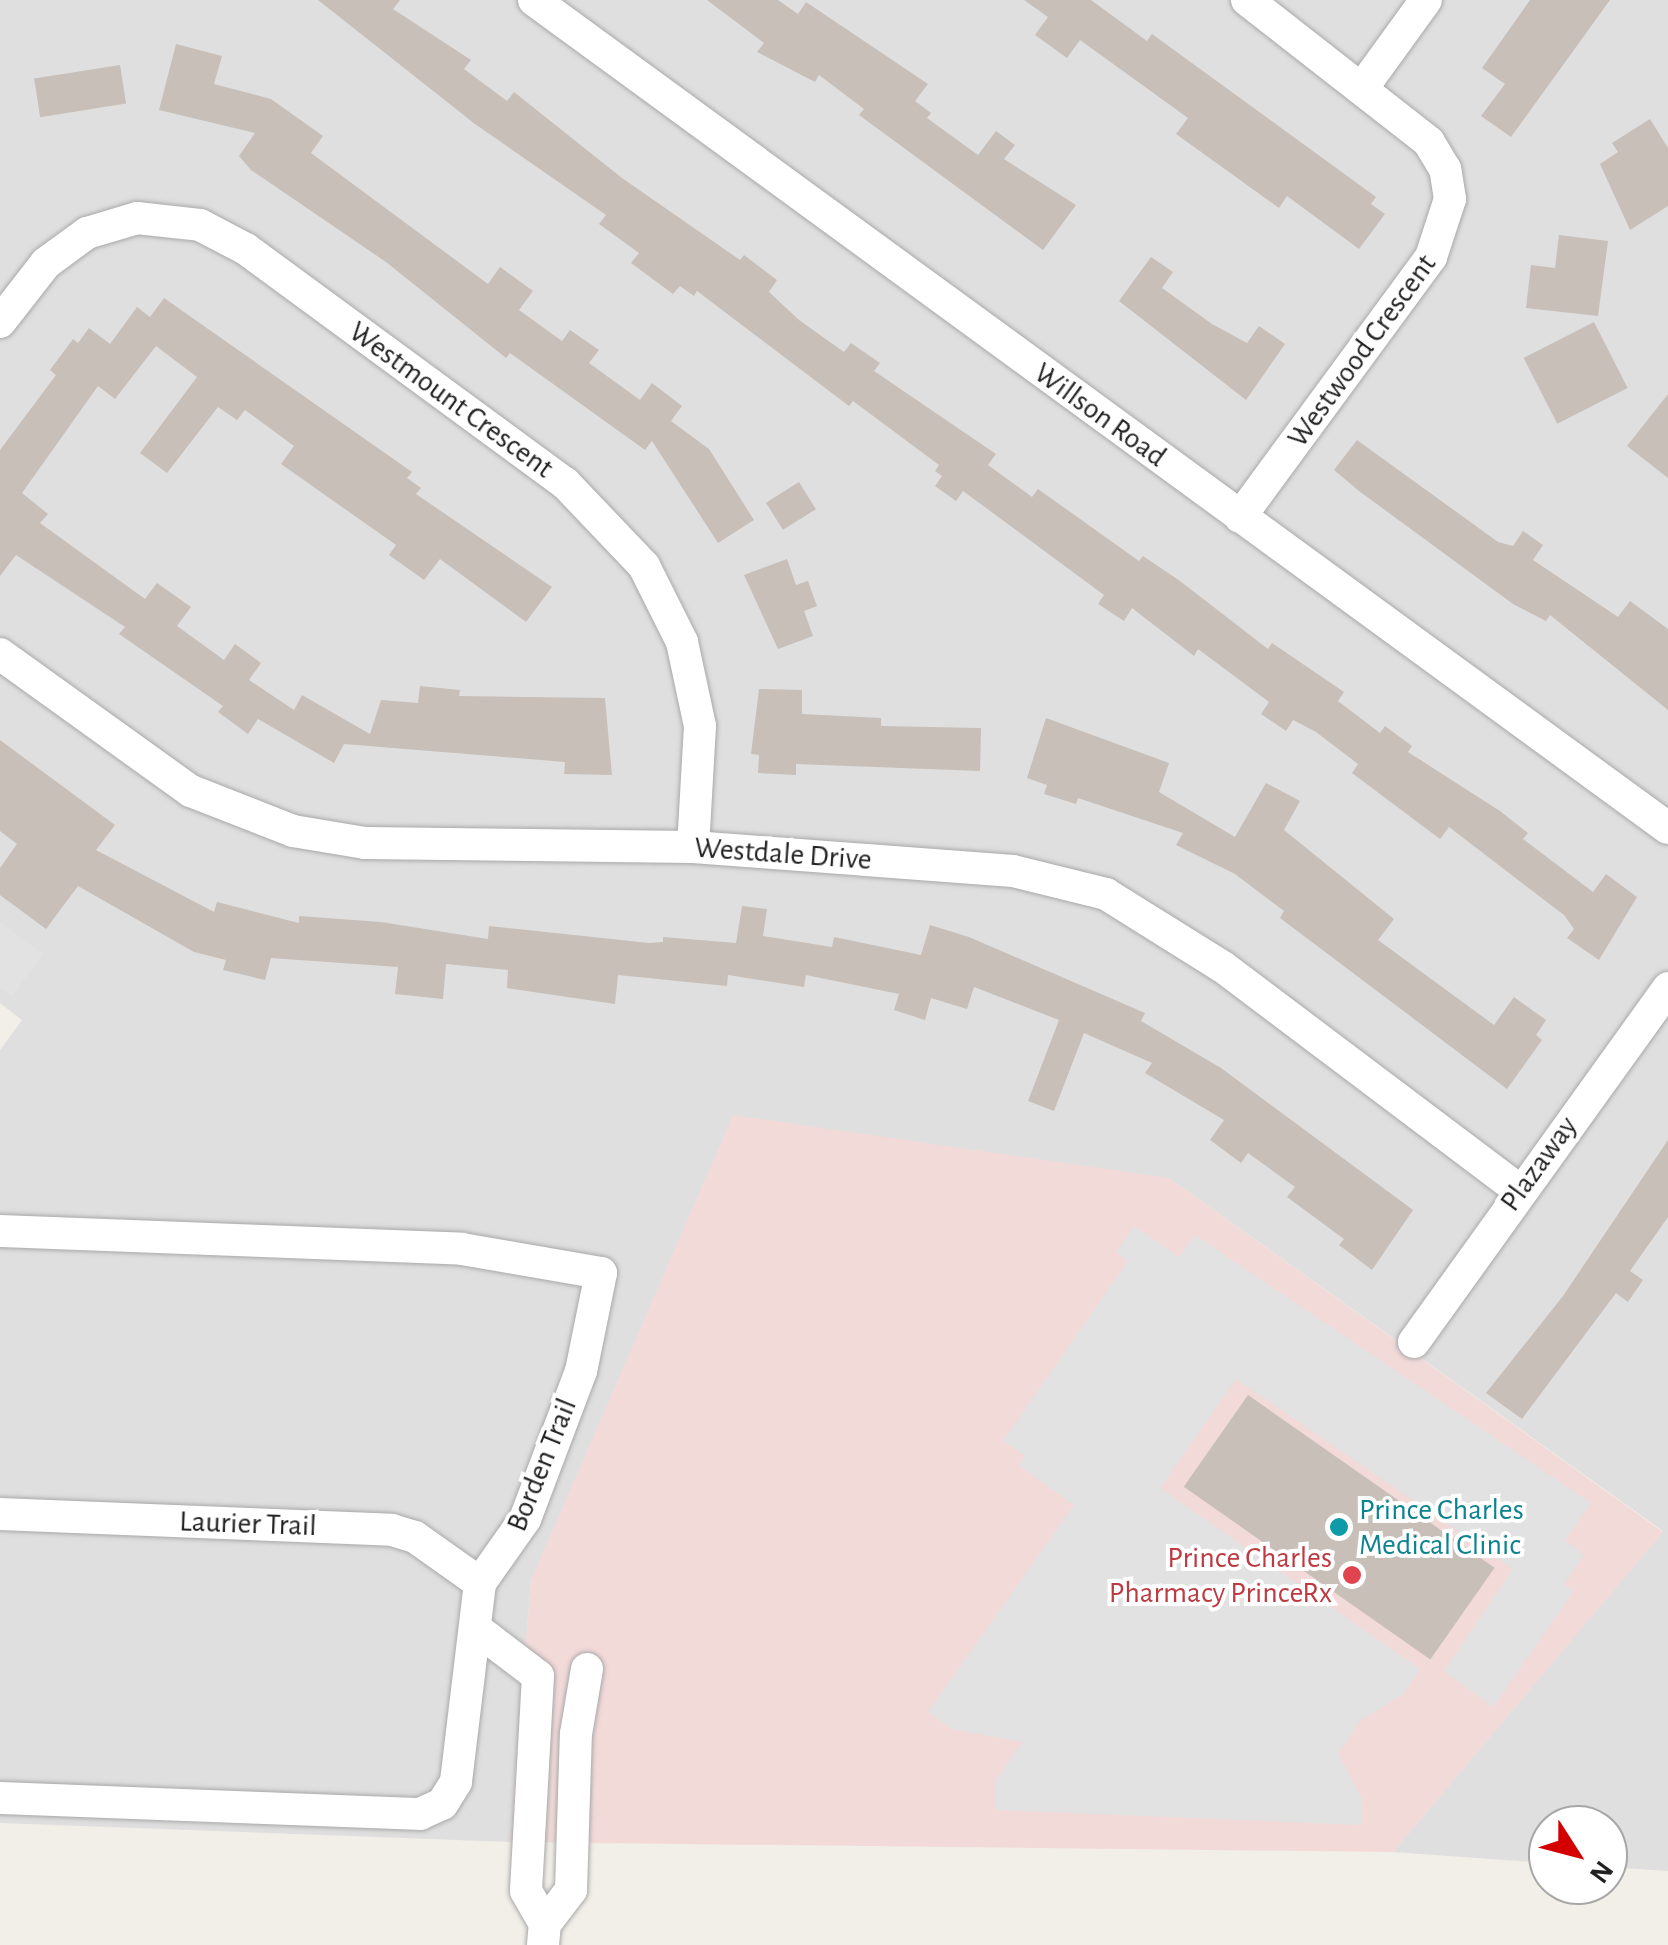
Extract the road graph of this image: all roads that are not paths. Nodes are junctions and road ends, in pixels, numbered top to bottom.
1 (534, 0) edge
2 (1247, 0) edge
3 (1426, 0) edge
4 (1363, 87) junction
5 (0, 322) edge
6 (1240, 517) junction
7 (0, 654) edge
8 (1668, 828) edge
9 (693, 847) junction
10 (1668, 988) edge
11 (1520, 1190) junction
12 (0, 1232) edge
13 (1414, 1342) dead end
14 (0, 1514) edge
15 (480, 1583) junction
16 (475, 1628) junction
17 (538, 1676) junction
18 (0, 1798) edge
19 (544, 1935) edge

1 - 6 street, Willson Road
2 - 4 street, Westwood Crescent
3 - 4 street
4 - 6 street, Westwood Crescent
5 - 9 street, Westmount Crescent
6 - 8 street, Willson Road
7 - 9 street, Westdale Drive
9 - 11 street, Westdale Drive
10 - 11 street, Plazaway
11 - 13 street, Plazaway
12 - 15 street, Borden Trail
14 - 15 street, Laurier Trail
15 - 16 street, Borden Trail
16 - 17 street
16 - 18 street, Borden Trail
17 - 19 street
17 - 19 street

